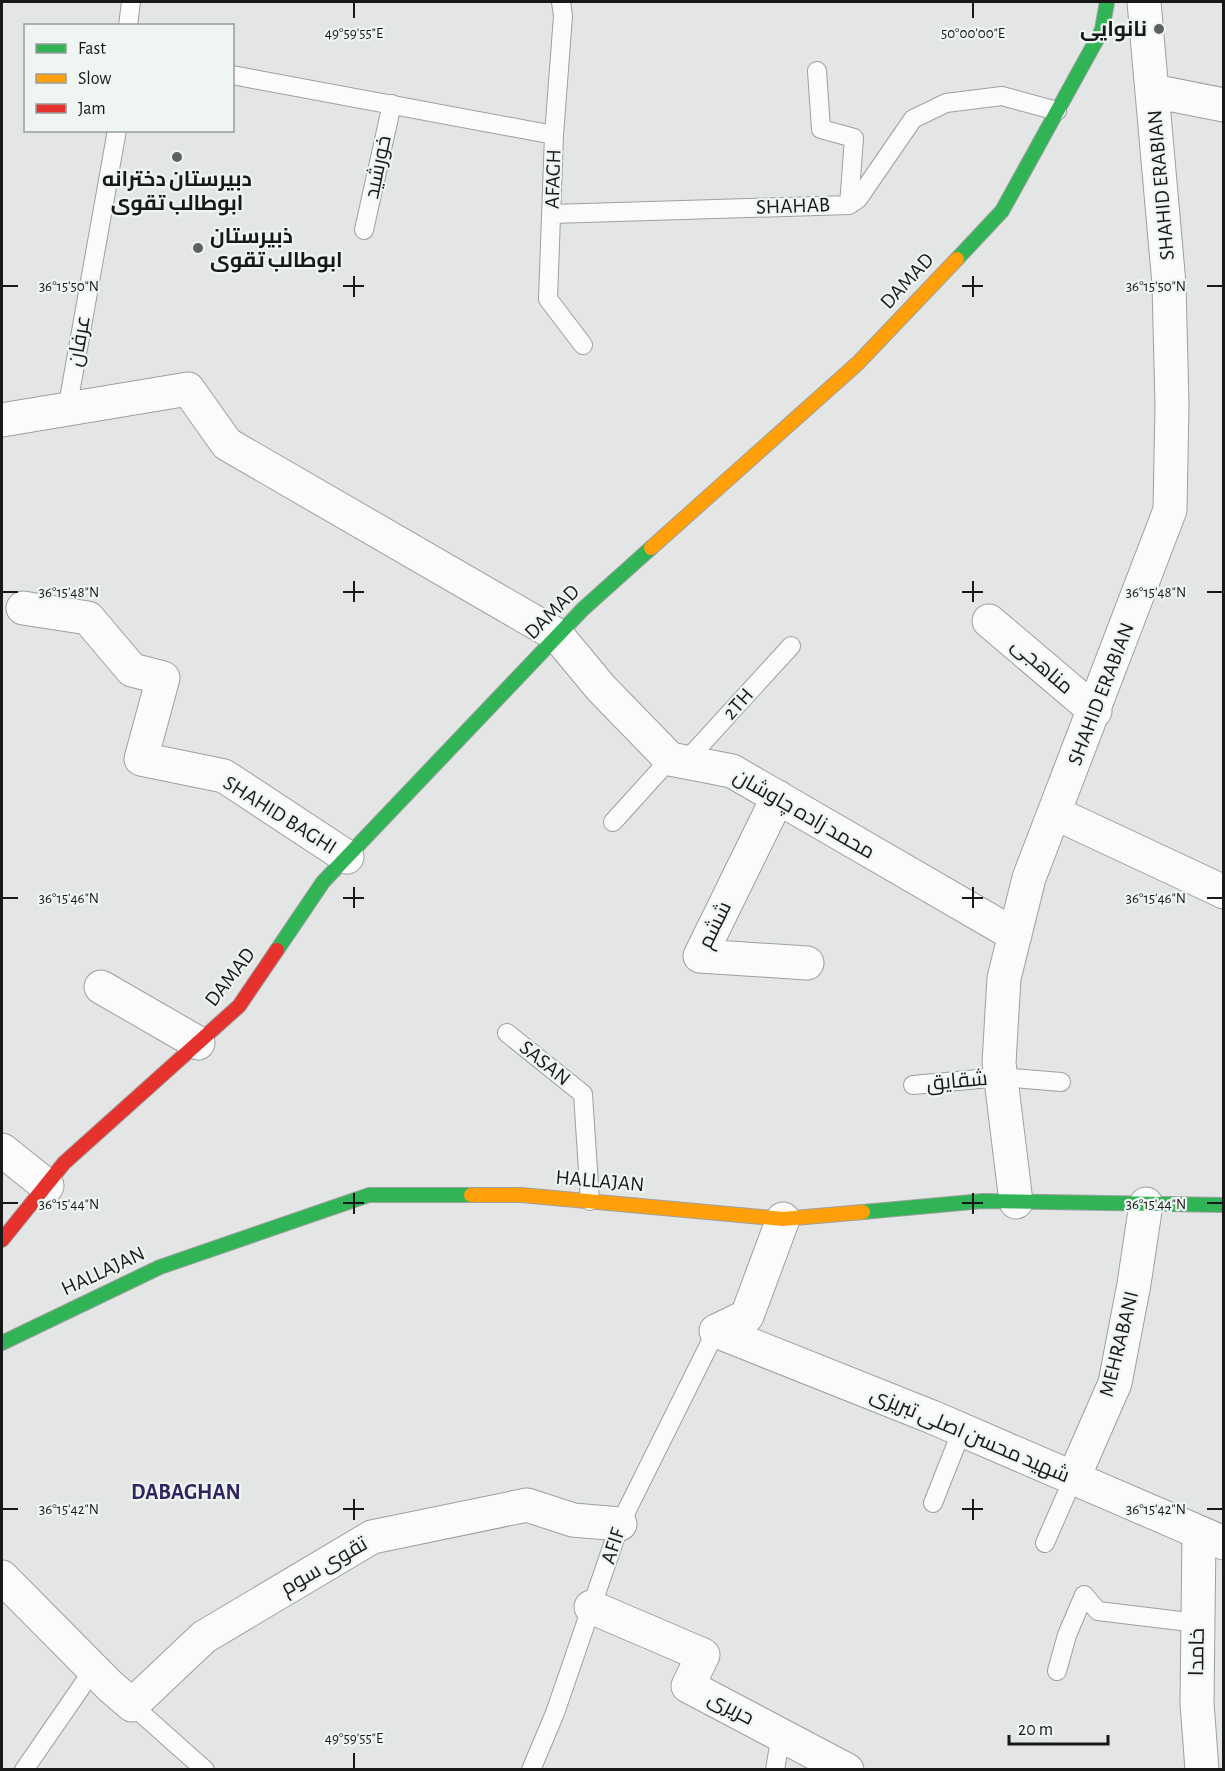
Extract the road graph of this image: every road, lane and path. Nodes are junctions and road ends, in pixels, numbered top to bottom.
1 (131, 2) edge
2 (561, 2) edge
3 (1107, 2) edge
4 (1144, 2) edge
5 (128, 24) edge
6 (817, 71) dead end
7 (234, 75) edge
8 (1153, 91) junction
9 (392, 104) junction
10 (1224, 105) edge
11 (1057, 111) junction
12 (117, 132) edge
13 (554, 135) junction
14 (849, 205) junction
15 (552, 214) junction
16 (364, 230) dead end
17 (583, 345) dead end
18 (67, 410) junction
19 (2, 420) edge
20 (23, 608) dead end
21 (989, 621) dead end
22 (557, 635) junction
23 (791, 646) dead end
24 (1095, 711) junction
25 (678, 761) junction
26 (778, 797) junction
27 (1055, 813) junction
28 (613, 822) dead end
29 (347, 857) junction
30 (1224, 892) edge
31 (1015, 935) junction
32 (807, 963) dead end
33 (101, 987) dead end
34 (507, 1033) dead end
35 (198, 1043) junction
36 (1001, 1077) junction
37 (1060, 1082) dead end
38 (913, 1085) dead end
39 (2, 1150) edge
40 (47, 1186) junction
41 (590, 1201) junction
42 (1016, 1202) junction
43 (1146, 1204) junction
44 (1224, 1205) edge
45 (783, 1219) junction
46 (2, 1240) edge
47 (716, 1331) junction
48 (2, 1343) edge
49 (962, 1430) junction
50 (1073, 1479) junction
51 (933, 1503) dead end
52 (620, 1524) junction
53 (1211, 1539) edge
54 (1045, 1543) dead end
55 (2, 1577) edge
56 (591, 1607) junction
57 (1197, 1623) junction
58 (93, 1670) junction
59 (1057, 1671) dead end
60 (132, 1705) junction
61 (781, 1734) junction
62 (24, 1770) edge
63 (205, 1770) edge
64 (531, 1770) edge
65 (775, 1770) edge
66 (848, 1770) edge
67 (1202, 1770) edge

1 - 5 lane
2 - 13 lane, AFAGH
3 - 11 street, DAMAD
4 - 8 street, SHAHID ERABIAN
6 - 14 lane
7 - 9 lane
8 - 10 street
8 - 24 street, SHAHID ERABIAN
9 - 13 lane
9 - 16 lane, خورشید
11 - 14 lane, SHAHAB
11 - 22 street, DAMAD
12 - 18 lane, عرفان
13 - 15 lane, AFAGH
14 - 15 lane, SHAHAB
15 - 17 lane, AFAGH
18 - 19 street
18 - 22 street
20 - 29 street, SHAHID BAGHI
21 - 24 street, مناهجی
22 - 25 street
22 - 29 street, DAMAD
23 - 25 lane, 2TH
24 - 27 street, SHAHID ERABIAN
25 - 26 street, محمد زاده چاوشان
25 - 28 lane, 2TH
26 - 31 street, محمد زاده چاوشان
26 - 32 street, ششم
27 - 30 street
27 - 31 street, SHAHID ERABIAN
29 - 35 street, DAMAD
31 - 36 street, SHAHID ERABIAN
33 - 35 street
34 - 41 lane, SASAN
35 - 40 street, DAMAD
36 - 37 lane, شقایق
36 - 38 lane, شقایق
36 - 42 street, SHAHID ERABIAN
39 - 40 street
40 - 46 street, DAMAD
41 - 45 street, HALLAJAN
41 - 48 street, HALLAJAN
42 - 43 street, HALLAJAN
42 - 45 street, HALLAJAN
43 - 44 street, HALLAJAN
43 - 50 street, MEHRABANI
45 - 47 street
47 - 49 street, شهید محسن اصلی تبریزی
47 - 52 lane, AFIF
49 - 50 street, شهید محسن اصلی تبریزی
49 - 51 lane
50 - 53 street, شهید محسن اصلی تبریزی
50 - 54 lane
52 - 56 lane, AFIF
52 - 60 street, تقوی سوم
53 - 57 street, خامدا
55 - 58 street
56 - 61 street, حریری
56 - 64 lane, AFIF
57 - 59 lane
57 - 67 street, خامدا
58 - 60 street
58 - 62 lane
60 - 63 lane
61 - 65 lane
61 - 66 street, حریری

